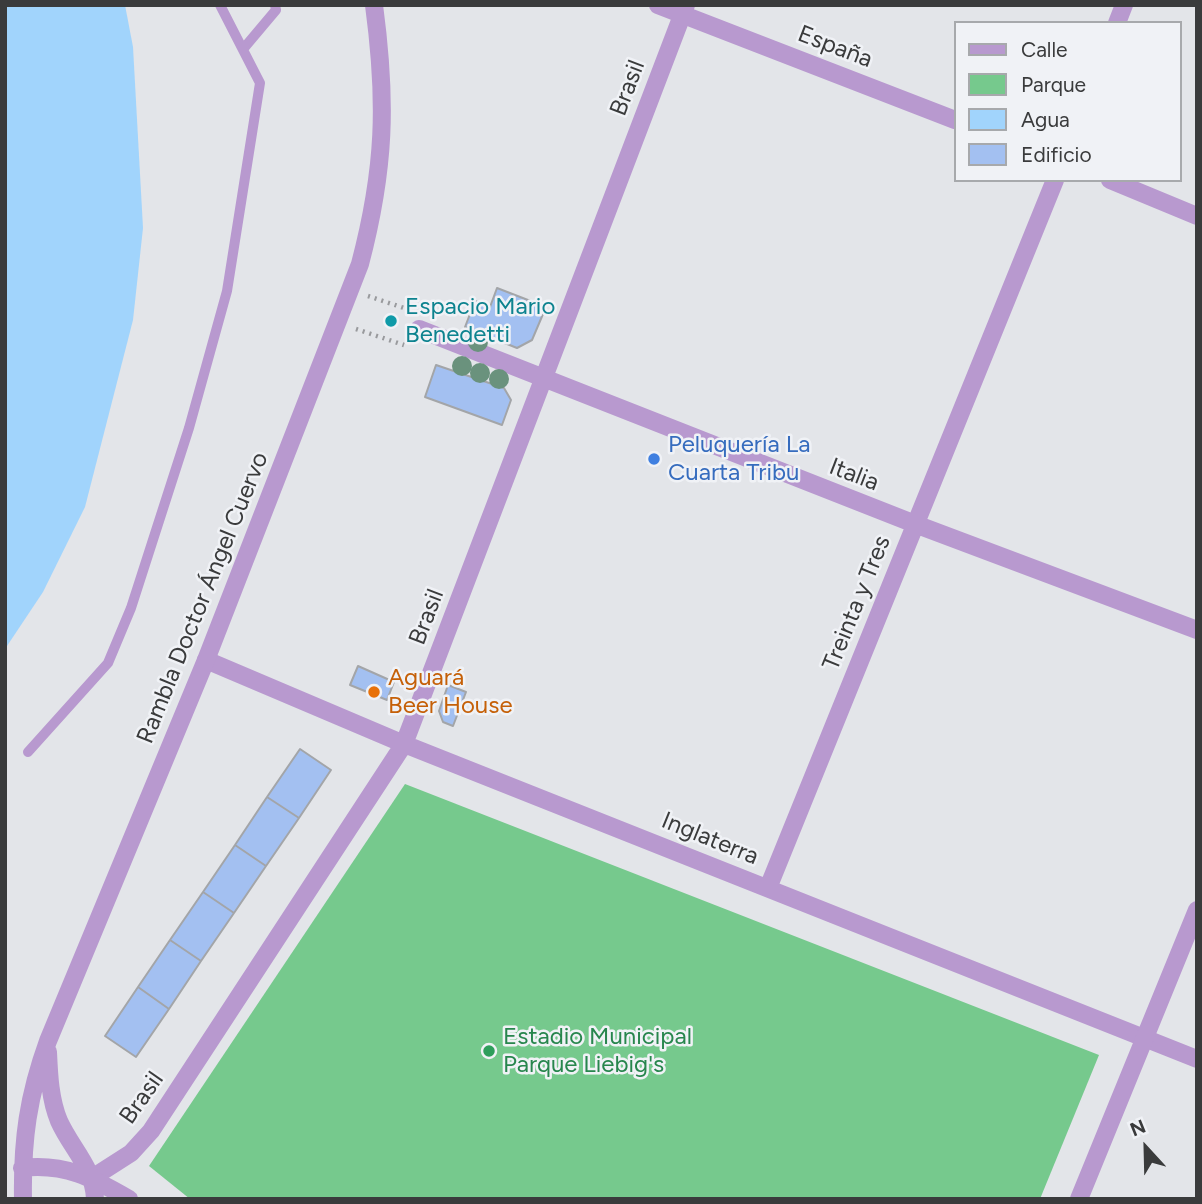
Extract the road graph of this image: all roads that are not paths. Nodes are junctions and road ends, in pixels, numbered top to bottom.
1 (219, 5) edge
2 (275, 5) edge
3 (374, 5) edge
4 (658, 5) edge
5 (684, 10) edge
6 (244, 48) junction
7 (954, 120) edge
8 (1054, 182) edge
9 (1115, 182) edge
10 (1197, 216) edge
11 (419, 329) dead end
12 (545, 381) junction
13 (915, 524) junction
14 (1197, 630) edge
15 (206, 660) junction
16 (404, 744) junction
17 (28, 752) dead end
18 (768, 888) junction
19 (1197, 910) edge
20 (1144, 1038) junction
21 (48, 1041) junction
22 (1197, 1059) edge
23 (22, 1168) junction
24 (92, 1178) junction
25 (23, 1199) edge
26 (95, 1199) edge
27 (129, 1199) edge
28 (1079, 1199) edge

1 - 6 lane
2 - 6 lane
3 - 15 street, Rambla Doctor Ángel Cuervo
4 - 5 street, España
5 - 7 street, España
5 - 12 street, Brasil
6 - 17 lane
8 - 13 street, Treinta y Tres
9 - 10 street
11 - 12 street, Italia
12 - 13 street, Italia
12 - 16 street, Brasil
13 - 14 street, Italia
13 - 18 street, Treinta y Tres
15 - 16 street, Inglaterra
15 - 21 street, Rambla Doctor Ángel Cuervo
16 - 18 street, Inglaterra
16 - 24 street, Brasil
18 - 20 street, Inglaterra
19 - 20 street
20 - 22 street, Inglaterra
20 - 28 street
21 - 23 street, Rambla Doctor Ángel Cuervo
21 - 24 street
23 - 24 street
23 - 25 street, Rambla Doctor Ángel Cuervo
24 - 26 street
24 - 27 street

